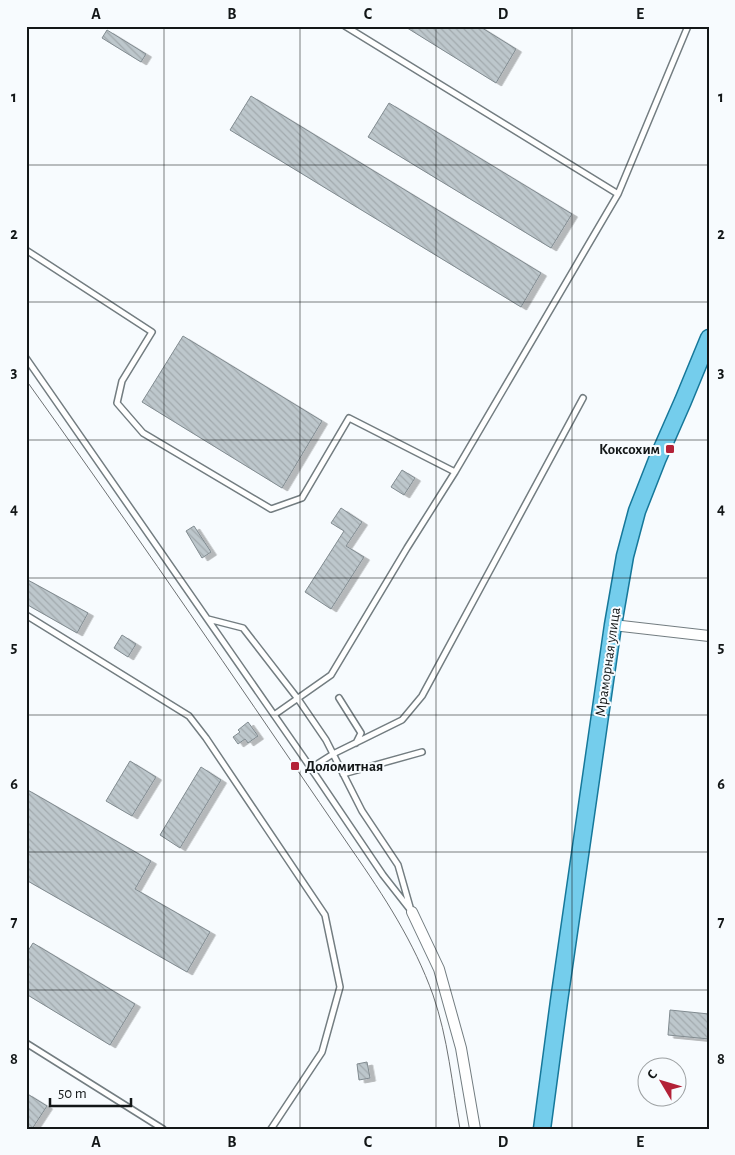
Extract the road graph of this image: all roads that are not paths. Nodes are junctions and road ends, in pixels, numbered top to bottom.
1 (345, 26) edge
2 (688, 26) edge
3 (618, 194) junction
4 (26, 250) edge
5 (709, 338) edge
6 (26, 358) edge
7 (583, 398) dead end
8 (455, 472) junction
9 (26, 615) edge
10 (208, 619) junction
11 (613, 625) junction
12 (709, 636) edge
13 (298, 698) junction
14 (339, 698) dead end
15 (274, 715) junction
16 (356, 743) junction
17 (422, 752) dead end
18 (333, 754) junction
19 (311, 768) junction
20 (343, 774) junction
21 (412, 912) junction
22 (26, 1043) edge
23 (542, 1127) edge
24 (163, 1129) edge
25 (271, 1129) edge
26 (475, 1129) edge

1 - 3 lane
2 - 3 lane
3 - 8 lane
4 - 8 lane
5 - 11 main road, Мраморная улица
6 - 10 lane
7 - 16 lane
8 - 13 lane
9 - 25 lane
10 - 13 lane
10 - 15 lane
11 - 12 street
11 - 23 main road, Мраморная улица
13 - 15 lane
13 - 18 lane
14 - 16 lane
15 - 19 lane
16 - 18 lane
17 - 20 lane
18 - 19 lane
18 - 20 lane
19 - 21 lane
20 - 21 lane
21 - 26 street
22 - 24 lane

